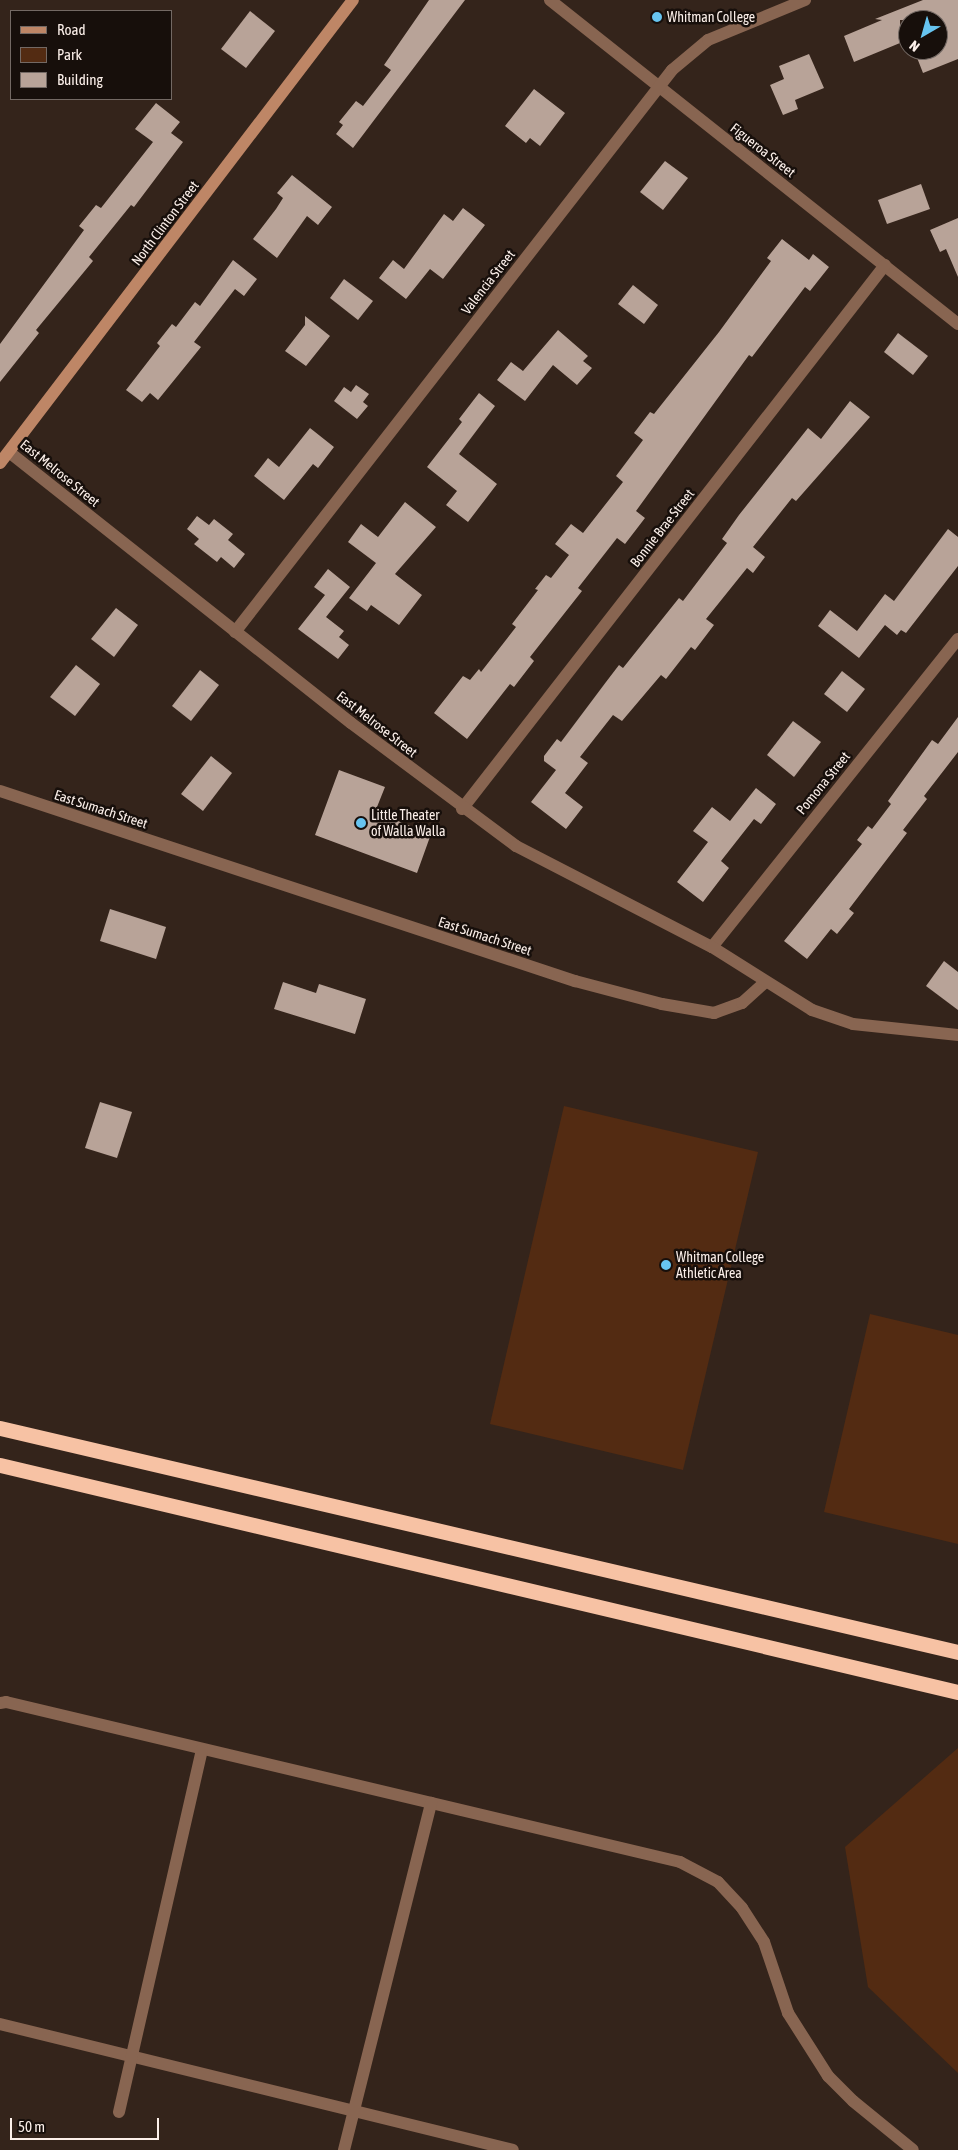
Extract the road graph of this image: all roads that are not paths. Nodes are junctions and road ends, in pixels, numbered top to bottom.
1 (353, 0) edge
2 (550, 0) edge
3 (805, 0) edge
4 (659, 87) junction
5 (885, 265) junction
6 (958, 324) edge
7 (5, 448) edge
8 (0, 463) edge
9 (235, 632) junction
10 (958, 639) edge
11 (0, 791) edge
12 (462, 809) junction
13 (712, 947) junction
14 (765, 982) junction
15 (958, 1035) edge
16 (0, 1428) edge
17 (0, 1465) edge
18 (958, 1652) edge
19 (958, 1692) edge
20 (0, 1703) edge
21 (202, 1748) junction
22 (431, 1803) junction
23 (2, 2025) edge
24 (131, 2057) junction
25 (119, 2112) dead end
26 (353, 2113) junction
27 (344, 2150) edge
28 (513, 2150) edge
29 (913, 2150) edge

1 - 7 main road, North Clinton Street
2 - 4 street, Figueroa Street
3 - 4 street, Valencia Street
4 - 5 street, Figueroa Street
4 - 9 street, Valencia Street
5 - 6 street, Figueroa Street
5 - 12 street, Bonnie Brae Street
7 - 8 main road, North Clinton Street
7 - 9 street, East Melrose Street
9 - 12 street, East Melrose Street
10 - 13 street, Pomona Street
11 - 14 street, East Sumach Street
12 - 13 street, East Melrose Street
13 - 14 street, East Melrose Street
14 - 15 street
16 - 18 highway
17 - 19 highway
20 - 21 street
21 - 22 street
21 - 24 street
22 - 26 street
22 - 29 street
23 - 24 street
24 - 25 street
24 - 26 street
26 - 27 street
26 - 28 street

